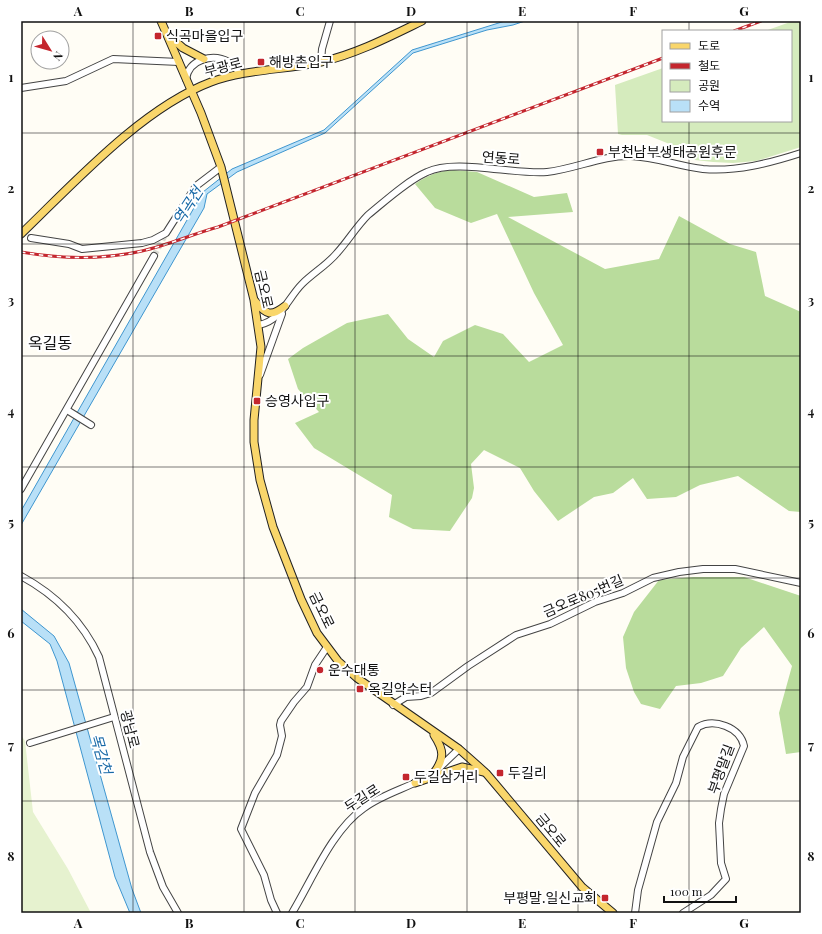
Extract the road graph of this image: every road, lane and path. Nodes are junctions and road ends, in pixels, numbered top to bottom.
1 (161, 21) edge
2 (330, 21) edge
3 (422, 21) edge
4 (167, 34) junction
5 (204, 59) junction
6 (179, 62) junction
7 (321, 62) junction
8 (240, 74) junction
9 (186, 79) junction
10 (21, 88) edge
11 (191, 90) junction
12 (801, 153) edge
13 (221, 168) junction
14 (21, 234) edge
15 (30, 238) dead end
16 (154, 256) tunnel mouth
17 (254, 300) junction
18 (285, 306) junction
19 (259, 325) junction
20 (257, 384) junction
21 (67, 410) junction
22 (91, 425) dead end
23 (21, 489) edge
24 (21, 576) edge
25 (801, 583) edge
26 (327, 647) junction
27 (392, 705) junction
28 (114, 716) junction
29 (432, 731) junction
30 (30, 742) dead end
31 (458, 749) junction
32 (486, 773) junction
33 (433, 774) junction
34 (415, 783) junction
35 (178, 913) edge
36 (277, 913) edge
37 (292, 913) edge
38 (613, 913) edge
39 (635, 913) edge
40 (683, 913) edge

1 - 4 main road
2 - 7 street
3 - 7 main road, 부광로
4 - 5 main road
4 - 6 main road
5 - 8 street
5 - 9 street
6 - 9 main road
6 - 10 street
7 - 8 main road, 부광로
8 - 11 main road, 부광로
9 - 11 main road
11 - 13 main road
11 - 14 main road, 부광로
12 - 18 street, 연동로
13 - 15 street
13 - 17 main road, 금오로
16 - 21 street
17 - 18 main road
17 - 19 main road, 금오로
18 - 19 street, 연동로
18 - 20 street
19 - 20 main road, 금오로
20 - 26 main road, 금오로
21 - 22 street
21 - 23 street
24 - 28 street, 광남로
25 - 27 street, 금오로805번길
26 - 27 main road, 금오로
26 - 36 street
27 - 29 main road, 금오로
28 - 30 street
28 - 35 street, 광남로
29 - 31 main road, 금오로
29 - 33 main road
31 - 32 main road, 금오로
31 - 33 street, 두길로
32 - 34 main road
32 - 38 main road, 금오로
33 - 34 street, 두길로
34 - 37 street, 두길로
39 - 40 street, 부평말길

